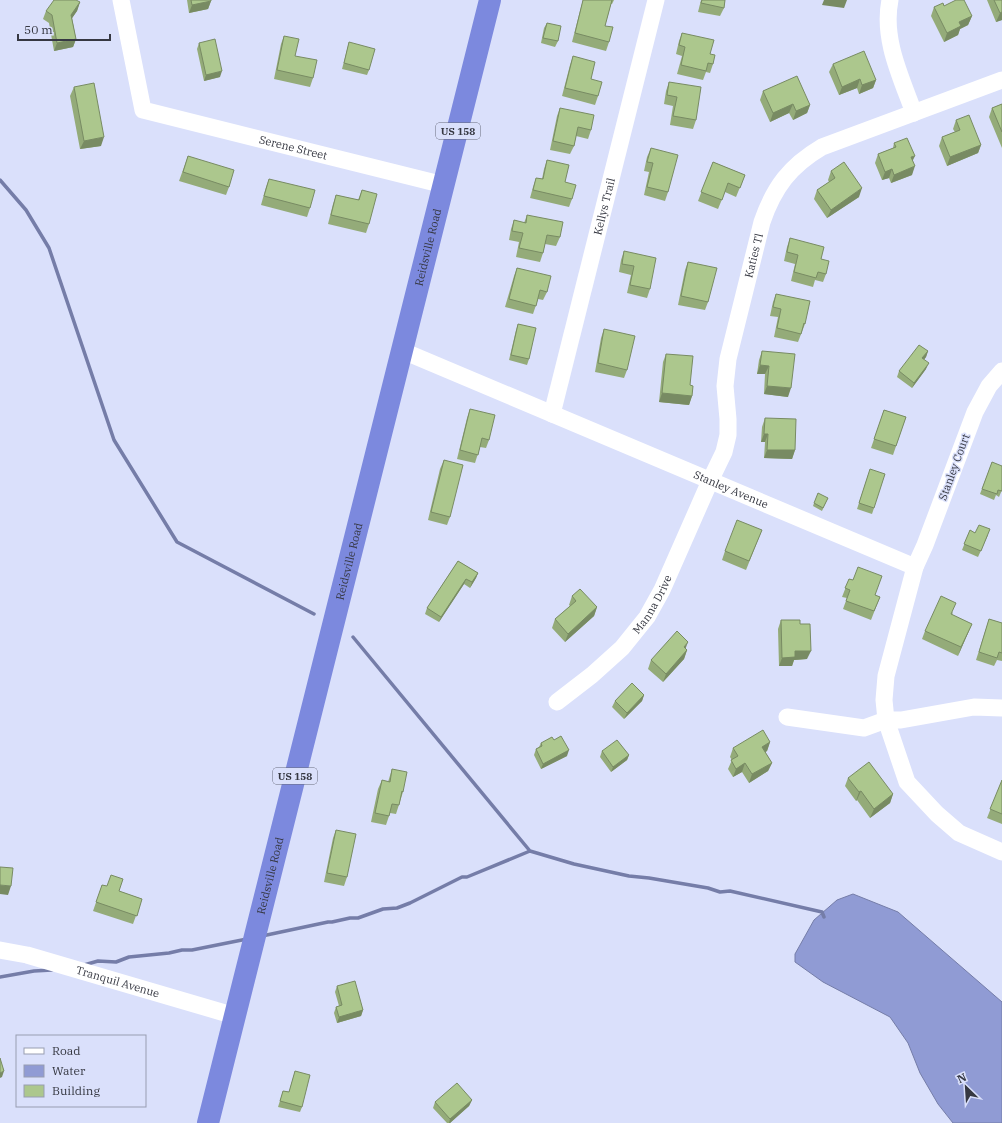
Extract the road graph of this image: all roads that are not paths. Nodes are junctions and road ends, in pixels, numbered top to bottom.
1 (122, 0) edge
2 (490, 0) edge
3 (656, 0) edge
4 (890, 0) edge
5 (1002, 80) edge
6 (914, 112) junction
7 (444, 185) junction
8 (403, 351) junction
9 (1002, 371) edge
10 (552, 414) junction
11 (710, 481) junction
12 (915, 567) junction
13 (557, 702) dead end
14 (1002, 708) edge
15 (787, 717) dead end
16 (886, 720) junction
17 (1002, 852) edge
18 (0, 950) edge
19 (235, 1016) junction
20 (208, 1123) edge

1 - 7 street, Serene Street
2 - 7 highway, Reidsville Road / US 158
3 - 10 street, Kellys Trail
4 - 6 street
5 - 6 street, Katies Tl
6 - 11 street, Katies Tl
7 - 8 highway, Reidsville Road / US 158
8 - 10 street, Stanley Avenue
8 - 19 highway, Reidsville Road / US 158
9 - 12 street, Stanley Court
10 - 11 street, Stanley Avenue
11 - 12 street, Stanley Avenue
11 - 13 street, Manna Drive
12 - 16 street
14 - 16 street
15 - 16 street
16 - 17 street
18 - 19 street, Tranquil Avenue
19 - 20 highway, Reidsville Road / US 158

